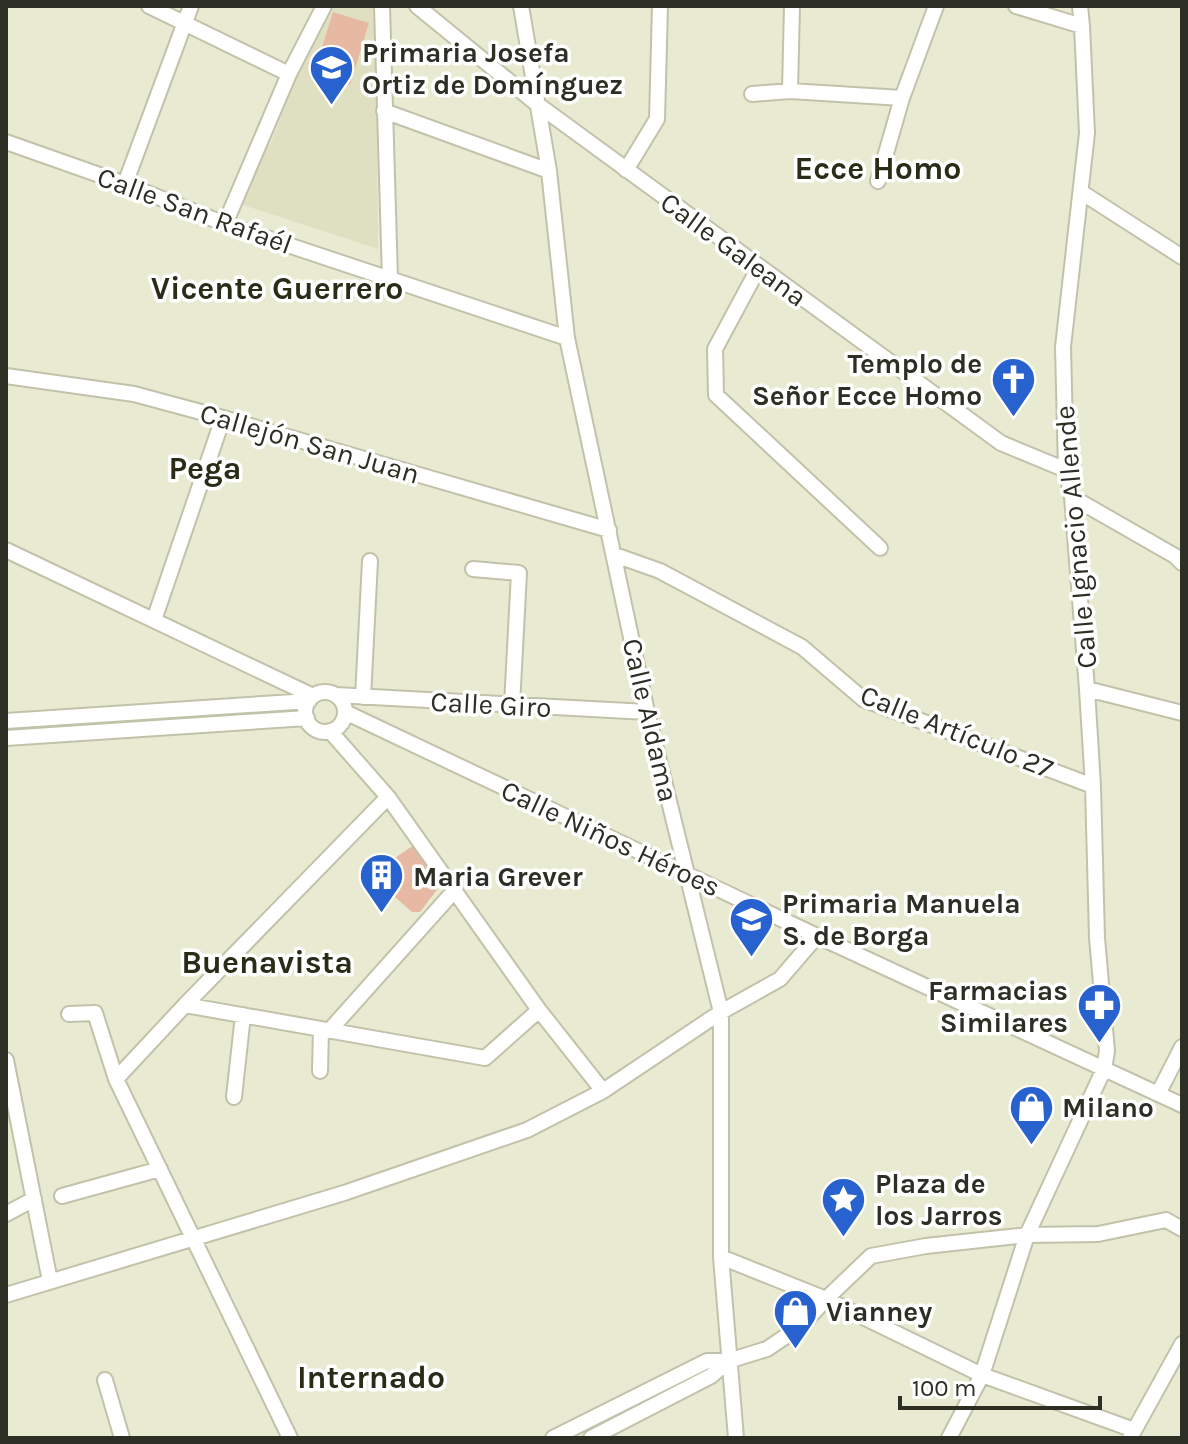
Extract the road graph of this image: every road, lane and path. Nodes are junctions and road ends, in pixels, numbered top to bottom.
1 (149, 6) edge
2 (191, 6) edge
3 (324, 6) edge
4 (382, 6) edge
5 (417, 6) edge
6 (521, 6) edge
7 (660, 6) edge
8 (792, 6) edge
9 (936, 6) edge
10 (1016, 6) edge
11 (1080, 6) edge
12 (185, 25) junction
13 (1082, 26) junction
14 (289, 74) junction
15 (790, 91) junction
16 (752, 94) dead end
17 (902, 98) junction
18 (537, 104) junction
19 (384, 111) junction
20 (6, 142) edge
21 (626, 170) junction
22 (549, 171) junction
23 (878, 181) dead end
24 (125, 184) junction
25 (1081, 192) junction
26 (225, 224) junction
27 (1182, 257) edge
28 (759, 267) junction
29 (390, 279) junction
30 (567, 338) junction
31 (6, 376) edge
32 (223, 418) junction
33 (1066, 470) junction
34 (1072, 497) junction
35 (609, 530) junction
36 (880, 548) dead end
37 (6, 550) edge
38 (615, 555) junction
39 (370, 561) dead end
40 (1182, 563) edge
41 (473, 569) dead end
42 (154, 620) junction
43 (1087, 689) junction
44 (336, 695) junction
45 (363, 697) junction
46 (311, 698) junction
47 (512, 705) junction
48 (345, 712) junction
49 (647, 712) junction
50 (1182, 713) edge
51 (307, 718) junction
52 (6, 721) edge
53 (330, 731) junction
54 (6, 738) edge
55 (1093, 786) junction
56 (388, 797) junction
57 (687, 874) junction
58 (455, 890) junction
59 (817, 936) junction
60 (185, 1005) junction
61 (539, 1010) junction
62 (721, 1012) junction
63 (69, 1014) dead end
64 (243, 1015) junction
65 (325, 1030) junction
66 (1182, 1047) edge
67 (6, 1060) edge
68 (1104, 1069) junction
69 (320, 1071) dead end
70 (116, 1079) junction
71 (603, 1091) junction
72 (1158, 1094) junction
73 (234, 1097) dead end
74 (1182, 1105) edge
75 (160, 1169) junction
76 (62, 1196) dead end
77 (34, 1199) junction
78 (6, 1214) edge
79 (1182, 1229) edge
80 (1027, 1235) junction
81 (194, 1238) junction
82 (721, 1257) junction
83 (50, 1281) junction
84 (6, 1295) edge
85 (826, 1299) junction
86 (1182, 1344) edge
87 (728, 1361) junction
88 (982, 1375) junction
89 (105, 1380) dead end
90 (1132, 1434) edge
91 (122, 1438) edge
92 (290, 1438) edge
93 (553, 1438) edge
94 (591, 1438) edge
95 (736, 1438) edge
96 (949, 1438) edge

1 - 12 street
2 - 12 street
3 - 14 street
4 - 19 street
5 - 18 street, Calle Galeana
6 - 18 street, Calle Aldama
7 - 21 street
8 - 15 street
9 - 17 street
10 - 13 street
11 - 13 street, Calle Ignacio Allende
12 - 14 street
12 - 24 street
13 - 25 street, Calle Ignacio Allende
14 - 26 street
15 - 16 street
15 - 17 street
17 - 23 street
18 - 21 street, Calle Galeana
18 - 22 street, Calle Aldama
19 - 22 street
19 - 29 street
20 - 24 street, Calle San Rafaél
21 - 28 street, Calle Galeana
22 - 30 street, Calle Aldama
24 - 26 street, Calle San Rafaél
25 - 27 street
25 - 33 street, Calle Ignacio Allende
26 - 29 street, Calle San Rafaél
28 - 33 street, Calle Galeana
28 - 36 street
29 - 30 street, Calle San Rafaél
30 - 35 street, Calle Aldama
31 - 32 street, Callejón San Juan
32 - 35 street, Callejón San Juan
32 - 42 street
33 - 34 street, Calle Ignacio Allende
34 - 40 street
34 - 43 street, Calle Ignacio Allende
35 - 38 street, Calle Aldama
37 - 42 street
38 - 49 street, Calle Aldama
38 - 55 street, Calle Artículo 27
39 - 45 street
41 - 47 street
42 - 46 street
43 - 50 street
43 - 55 street, Calle Ignacio Allende
44 - 45 street, Calle Giro
44 - 46 street
44 - 48 street
45 - 47 street, Calle Giro
46 - 51 street
46 - 52 street
47 - 49 street, Calle Giro
48 - 53 street
48 - 57 street, Calle Niños Héroes
49 - 57 street, Calle Aldama
51 - 53 street
51 - 54 street
53 - 56 street
55 - 68 street, Calle Ignacio Allende
56 - 58 street
56 - 60 street
57 - 59 street, Calle Niños Héroes
57 - 62 street, Calle Aldama
58 - 61 street
58 - 65 street
59 - 62 street
59 - 68 street, Calle Niños Héroes
60 - 64 street
60 - 70 street
61 - 65 street
61 - 71 street
62 - 71 street
62 - 82 street, Calle Aldama
63 - 70 street
64 - 65 street
64 - 73 street
65 - 69 street
66 - 72 street
67 - 77 street
68 - 72 street, Calle Niños Héroes
68 - 80 street
70 - 75 street
71 - 81 street
72 - 74 street, Calle Niños Héroes
75 - 76 street
75 - 81 street
77 - 78 street
77 - 83 street
79 - 80 street
80 - 85 street
80 - 88 street
81 - 83 street
81 - 92 street
82 - 85 street
82 - 87 street, Calle Aldama
83 - 84 street
85 - 87 street
85 - 88 street
86 - 90 street
87 - 93 street
87 - 94 street
87 - 95 street, Calle Aldama
88 - 90 street
88 - 96 street
89 - 91 street

